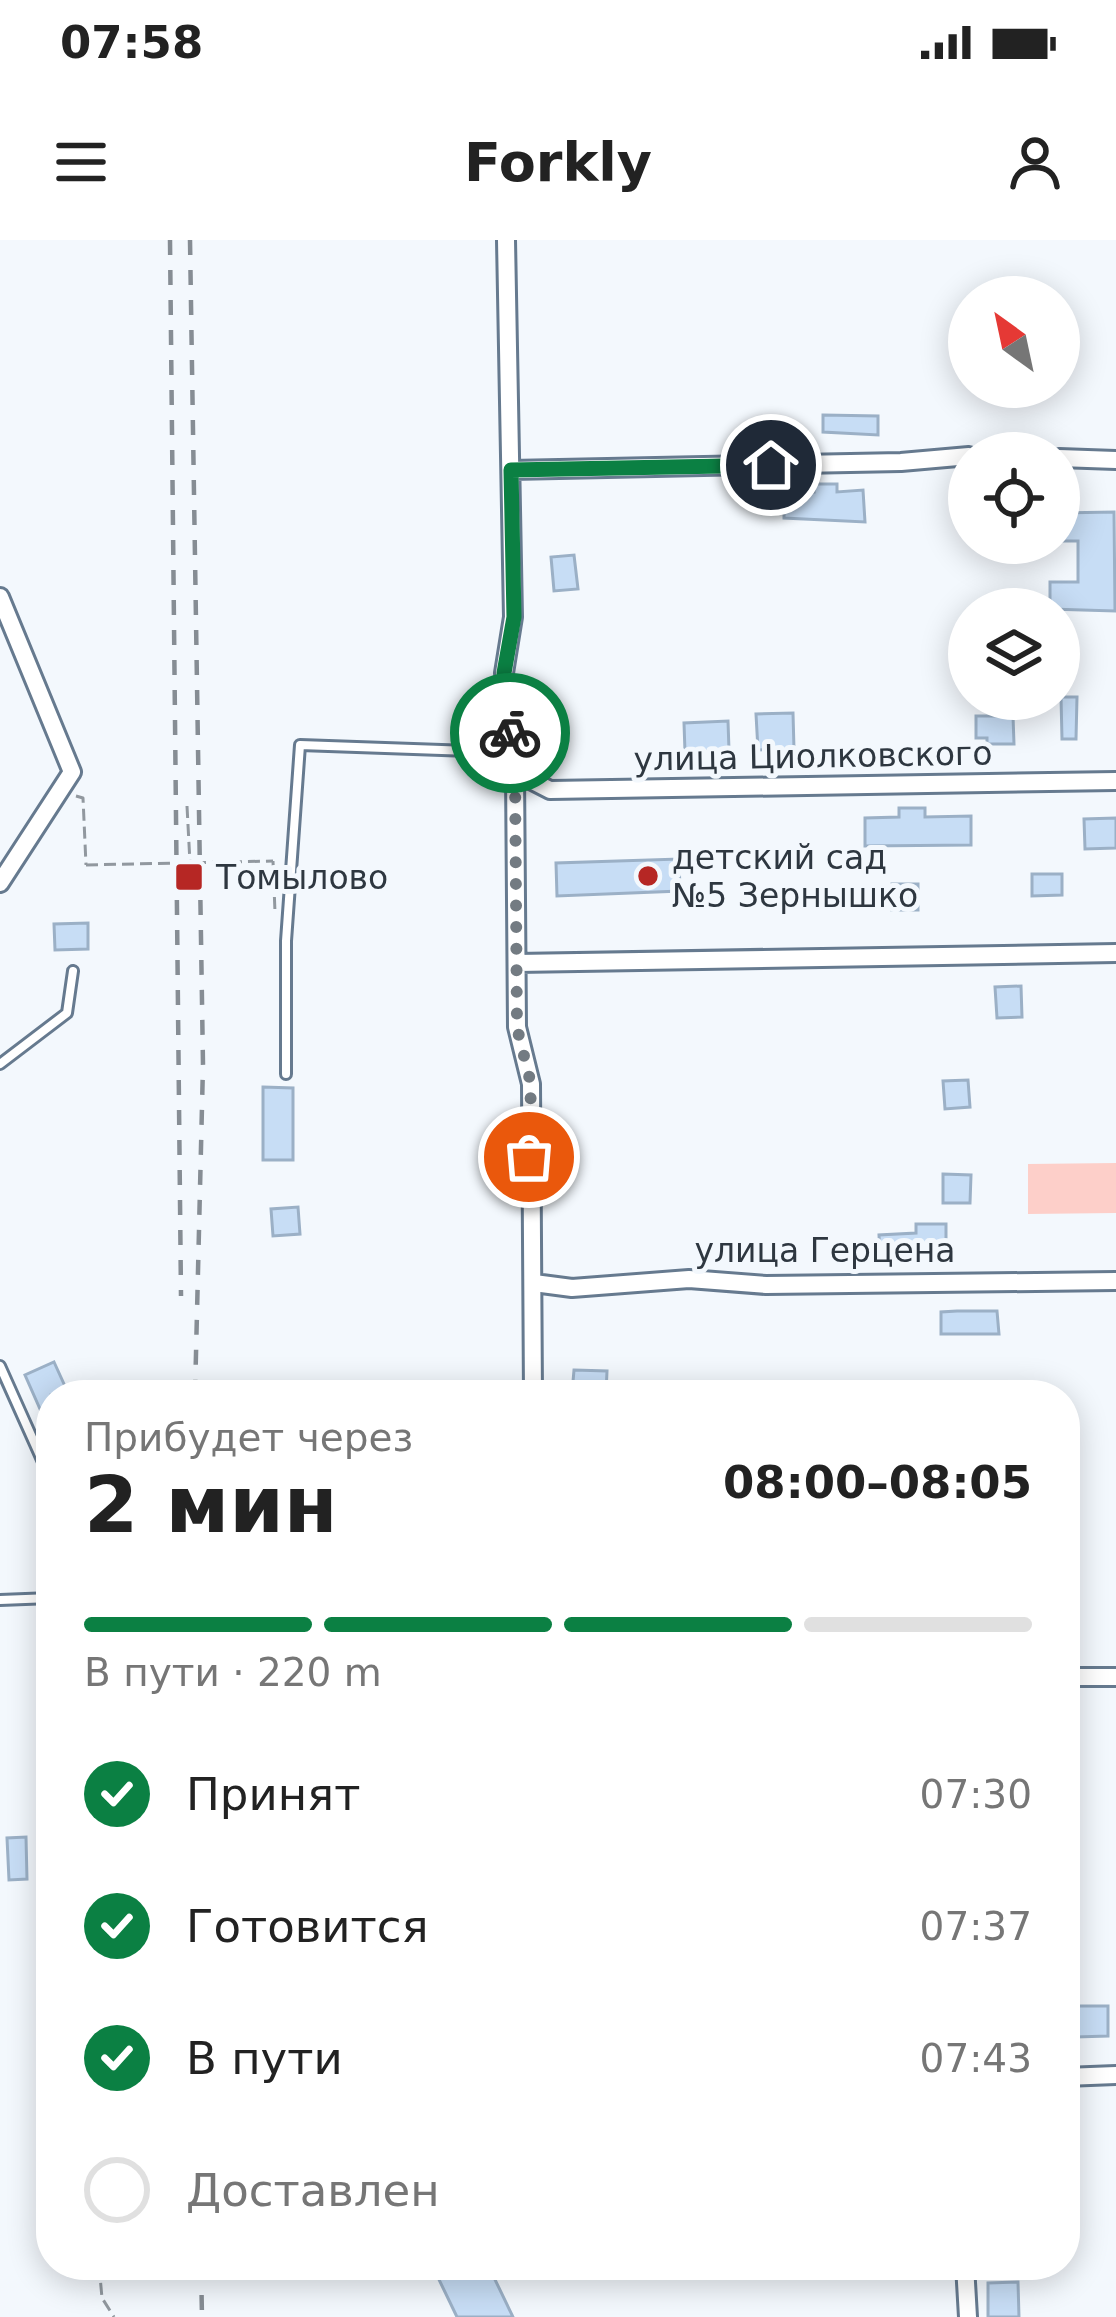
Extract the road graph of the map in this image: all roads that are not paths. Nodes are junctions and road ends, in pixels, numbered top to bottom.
1 (506, 240) edge
2 (948, 458) edge
3 (1080, 459) edge
4 (1116, 460) edge
5 (511, 470) junction
6 (0, 597) edge
7 (515, 772) junction
8 (1116, 782) edge
9 (0, 883) edge
10 (1116, 953) edge
11 (517, 963) junction
12 (73, 971) dead end
13 (0, 1064) edge
14 (286, 1074) dead end
15 (1116, 1280) edge
16 (534, 1283) junction
17 (0, 1366) edge
18 (533, 1380) edge
19 (36, 1446) edge
20 (36, 1599) edge
21 (0, 1600) edge
22 (1116, 1676) edge
23 (1080, 1677) edge
24 (1116, 2075) edge
25 (1080, 2076) edge
26 (966, 2280) edge
27 (968, 2317) edge

1 - 5 street
2 - 5 street
3 - 4 street
5 - 7 street
6 - 9 street
7 - 8 street, улица Циолковского
7 - 11 street
7 - 14 lane
10 - 11 street
11 - 16 street
12 - 13 lane
15 - 16 street, улица Герцена
16 - 18 street
17 - 19 lane
20 - 21 lane
22 - 23 street
24 - 25 street
26 - 27 street

